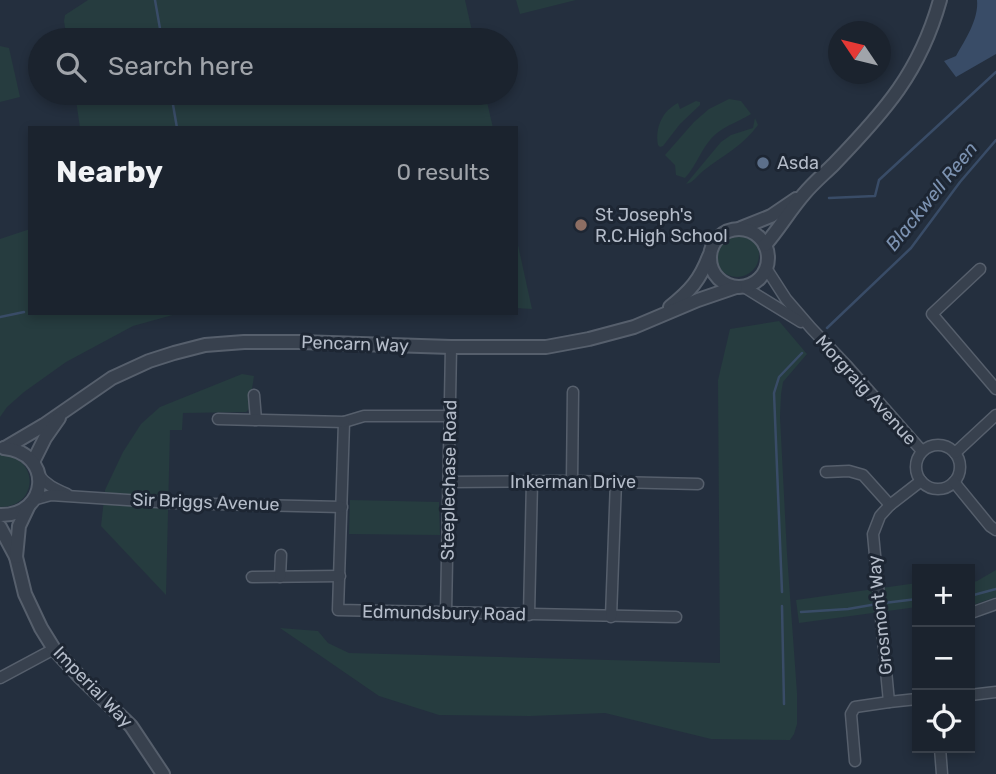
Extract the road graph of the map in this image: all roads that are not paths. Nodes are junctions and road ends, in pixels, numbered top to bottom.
1 (940, 0) edge
2 (804, 194) junction
3 (741, 229) junction
4 (765, 245) junction
5 (709, 256) junction
6 (766, 268) junction
7 (980, 269) dead end
8 (740, 287) junction
9 (658, 316) junction
10 (811, 328) junction
11 (451, 347) junction
12 (996, 389) edge
13 (573, 392) dead end
14 (254, 395) dead end
15 (63, 412) junction
16 (996, 415) edge
17 (450, 416) junction
18 (218, 419) dead end
19 (256, 420) junction
20 (344, 422) junction
21 (3, 448) edge
22 (922, 451) junction
23 (954, 453) junction
24 (36, 468) junction
25 (826, 472) dead end
26 (532, 481) junction
27 (572, 481) junction
28 (616, 481) junction
29 (920, 481) junction
30 (449, 482) junction
31 (954, 482) junction
32 (698, 484) dead end
33 (70, 496) junction
34 (31, 503) junction
35 (890, 505) junction
36 (342, 507) junction
37 (0, 515) edge
38 (0, 527) edge
39 (996, 530) edge
40 (281, 555) dead end
41 (16, 557) junction
42 (340, 576) junction
43 (252, 577) dead end
44 (280, 577) junction
45 (996, 604) edge
46 (446, 612) junction
47 (975, 612) edge
48 (529, 614) junction
49 (611, 617) junction
50 (676, 617) dead end
51 (54, 649) junction
52 (0, 678) edge
53 (996, 692) edge
54 (975, 694) edge
55 (912, 700) edge
56 (889, 702) junction
57 (940, 753) edge
58 (855, 761) dead end
59 (163, 774) edge
60 (942, 774) edge

1 - 2 street
2 - 3 street
2 - 4 street
3 - 4 street
3 - 5 street
4 - 6 street
5 - 8 street
5 - 9 street, Pencarn Way
6 - 8 street
6 - 10 street, Morgraig Avenue
7 - 12 street
8 - 9 street, Pencarn Way
8 - 10 street, Morgraig Avenue
9 - 11 street, Pencarn Way
10 - 22 street, Morgraig Avenue
11 - 15 street, Pencarn Way
11 - 17 street, Steeplechase Road
13 - 27 street
14 - 19 street
15 - 21 street, Pencarn Way
15 - 24 street, Pencarn Way
16 - 23 street
17 - 20 street
17 - 30 street, Steeplechase Road
18 - 19 street
19 - 20 street
20 - 36 street, Edmundsbury Road
21 - 24 street
22 - 23 street, Morgraig Avenue
22 - 29 street, Morgraig Avenue
23 - 31 street
24 - 33 street, Sir Briggs Avenue
24 - 34 street, Pencarn Way
25 - 35 street
26 - 27 street, Inkerman Drive
26 - 30 street, Inkerman Drive
26 - 48 street
27 - 28 street, Inkerman Drive
28 - 32 street, Inkerman Drive
28 - 49 street
29 - 31 street
29 - 35 street, Grosmont Way
30 - 46 street, Steeplechase Road
31 - 39 street
33 - 34 street, Sir Briggs Avenue
33 - 36 street, Sir Briggs Avenue
34 - 37 street
34 - 41 street, Imperial Way
35 - 56 street, Grosmont Way
36 - 42 street, Edmundsbury Road
38 - 41 street, Imperial Way
40 - 44 street
41 - 51 street, Imperial Way
42 - 44 street
42 - 46 street, Edmundsbury Road
43 - 44 street
45 - 47 street
46 - 48 street, Edmundsbury Road
48 - 49 street, Edmundsbury Road
49 - 50 street, Edmundsbury Road
51 - 52 street
51 - 59 street, Imperial Way
53 - 54 street
55 - 56 street
56 - 58 street
57 - 60 street

